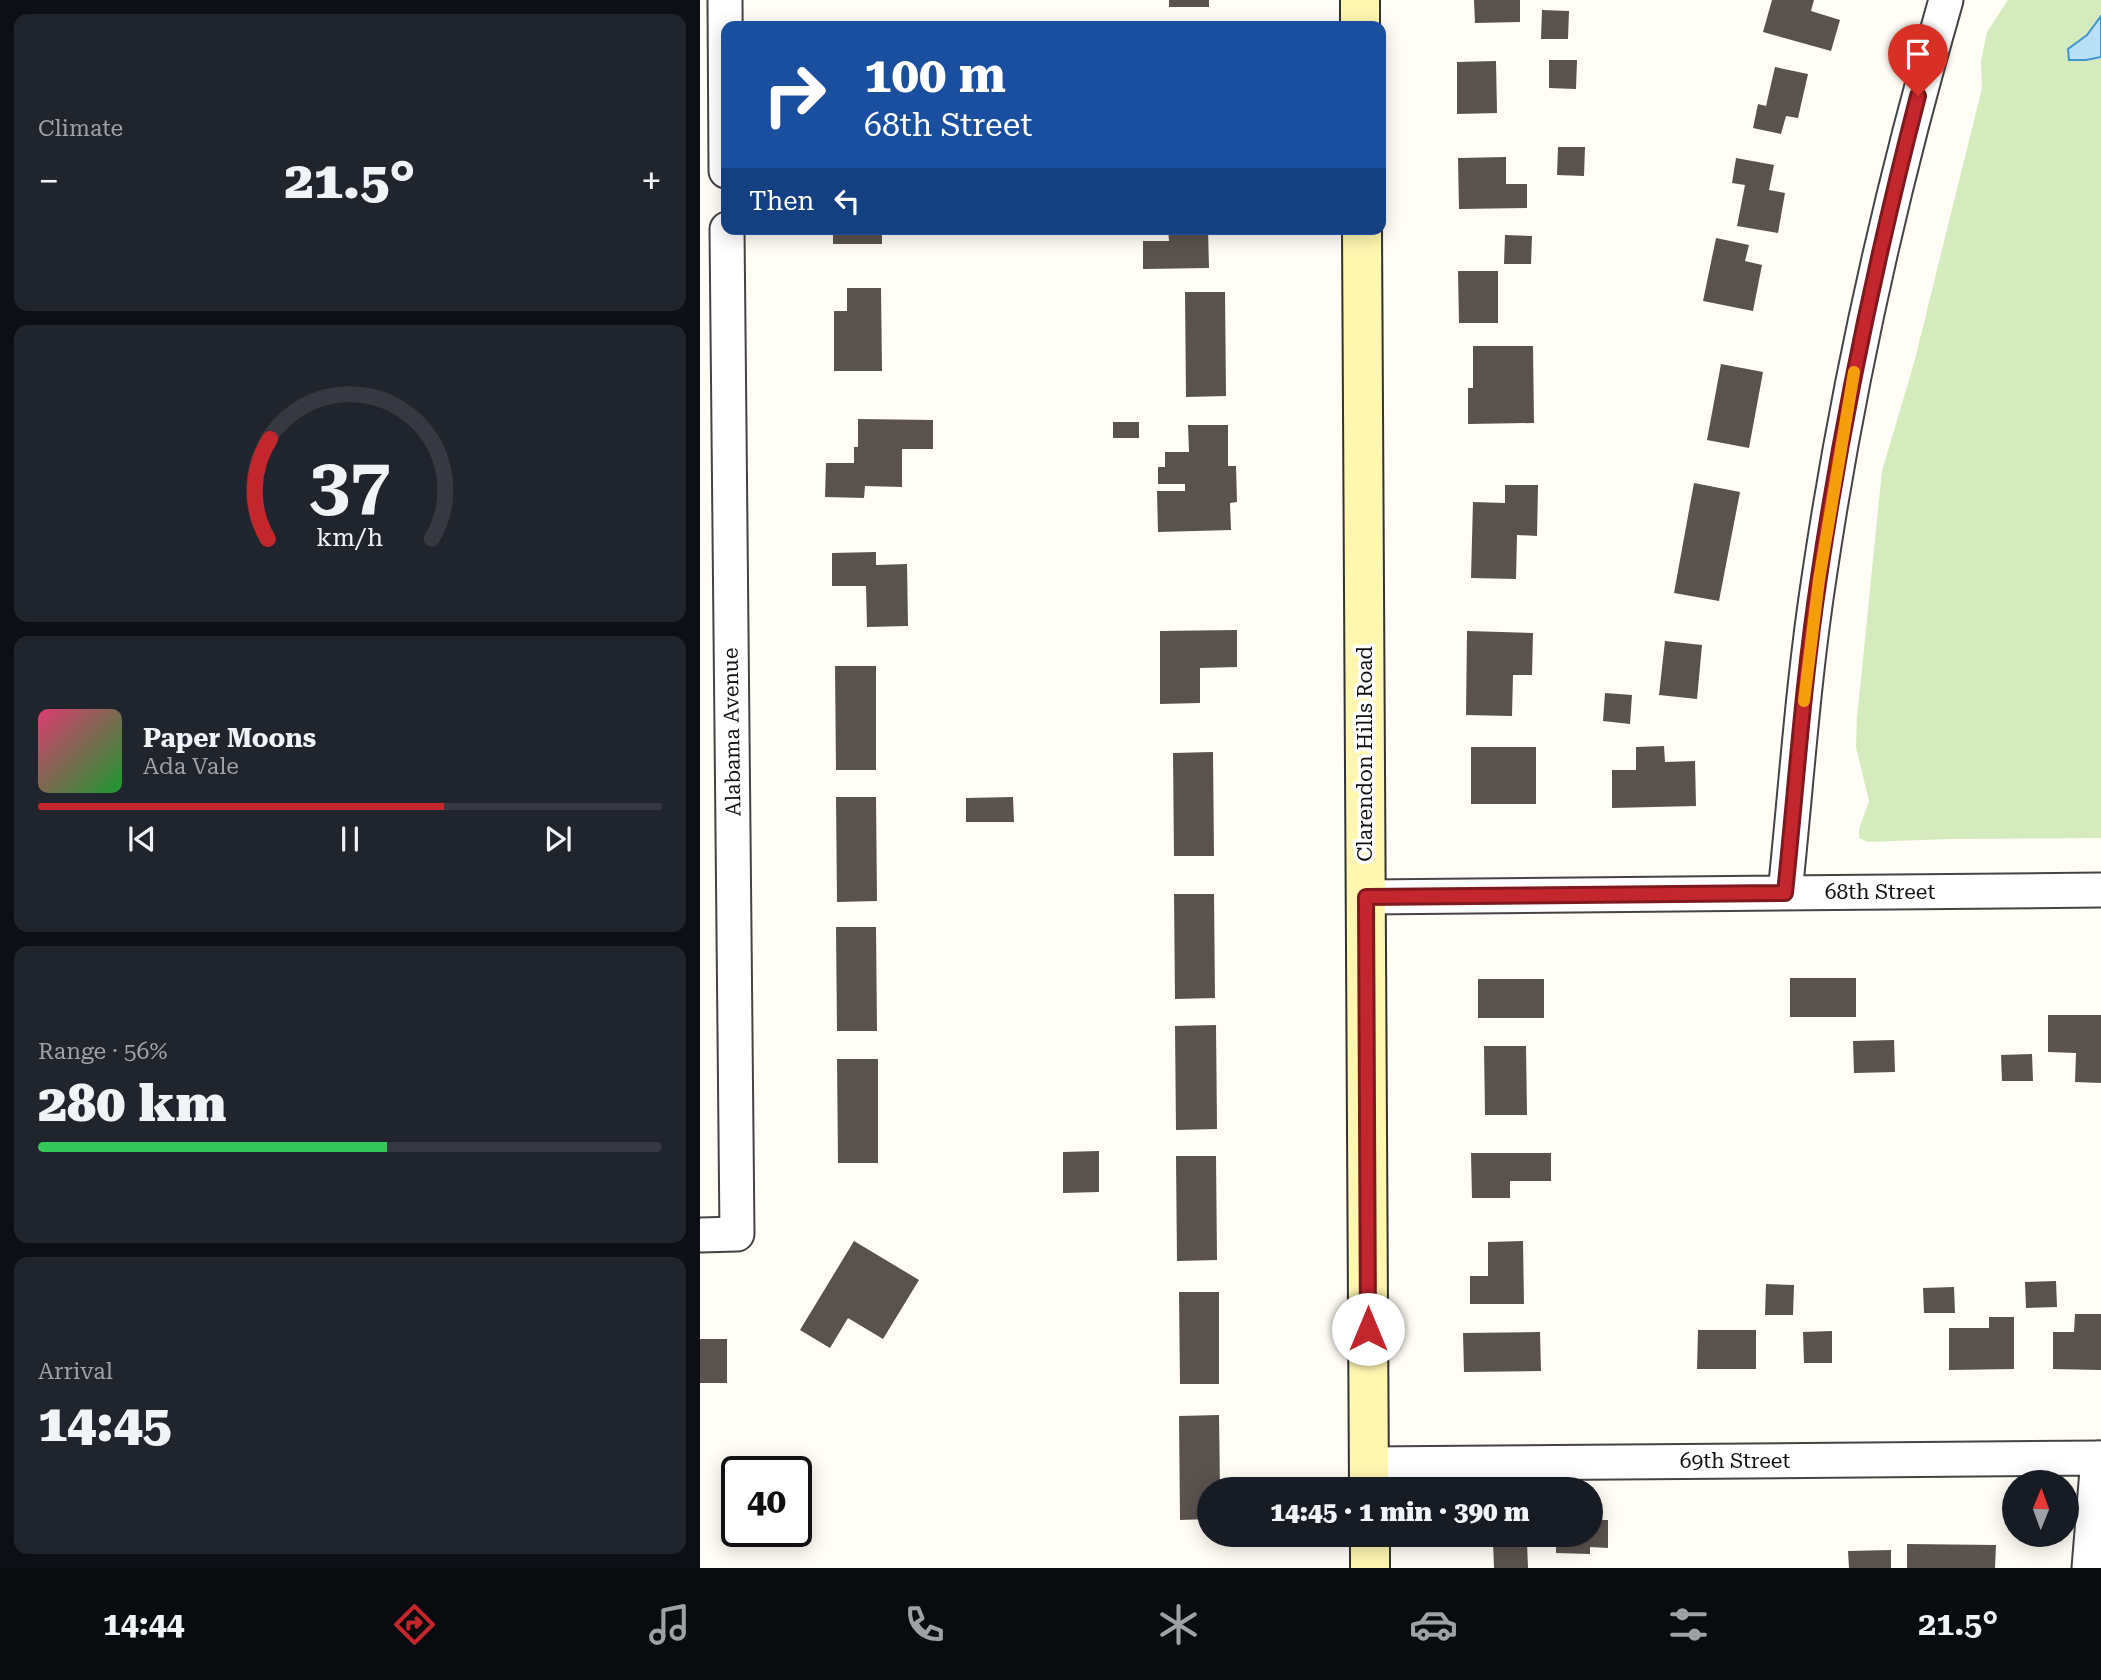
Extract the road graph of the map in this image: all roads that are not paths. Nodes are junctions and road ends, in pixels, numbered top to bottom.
1 (724, 0) edge
2 (1360, 0) edge
3 (1946, 0) edge
4 (724, 21) edge
5 (1360, 21) edge
6 (727, 235) edge
7 (1362, 235) edge
8 (2101, 890) edge
9 (1785, 893) junction
10 (1366, 897) junction
11 (700, 1235) edge
12 (2100, 1458) edge
13 (1369, 1477) edge
14 (1370, 1547) edge
15 (1370, 1568) edge
16 (2089, 1568) edge

1 - 4 street
2 - 5 street
3 - 9 street
6 - 11 street, Alabama Avenue
7 - 10 street, Clarendon Hills Road
8 - 9 street, 68th Street
9 - 10 street, 68th Street
10 - 13 street, Clarendon Hills Road
12 - 13 street, 69th Street
12 - 16 street
14 - 15 street

